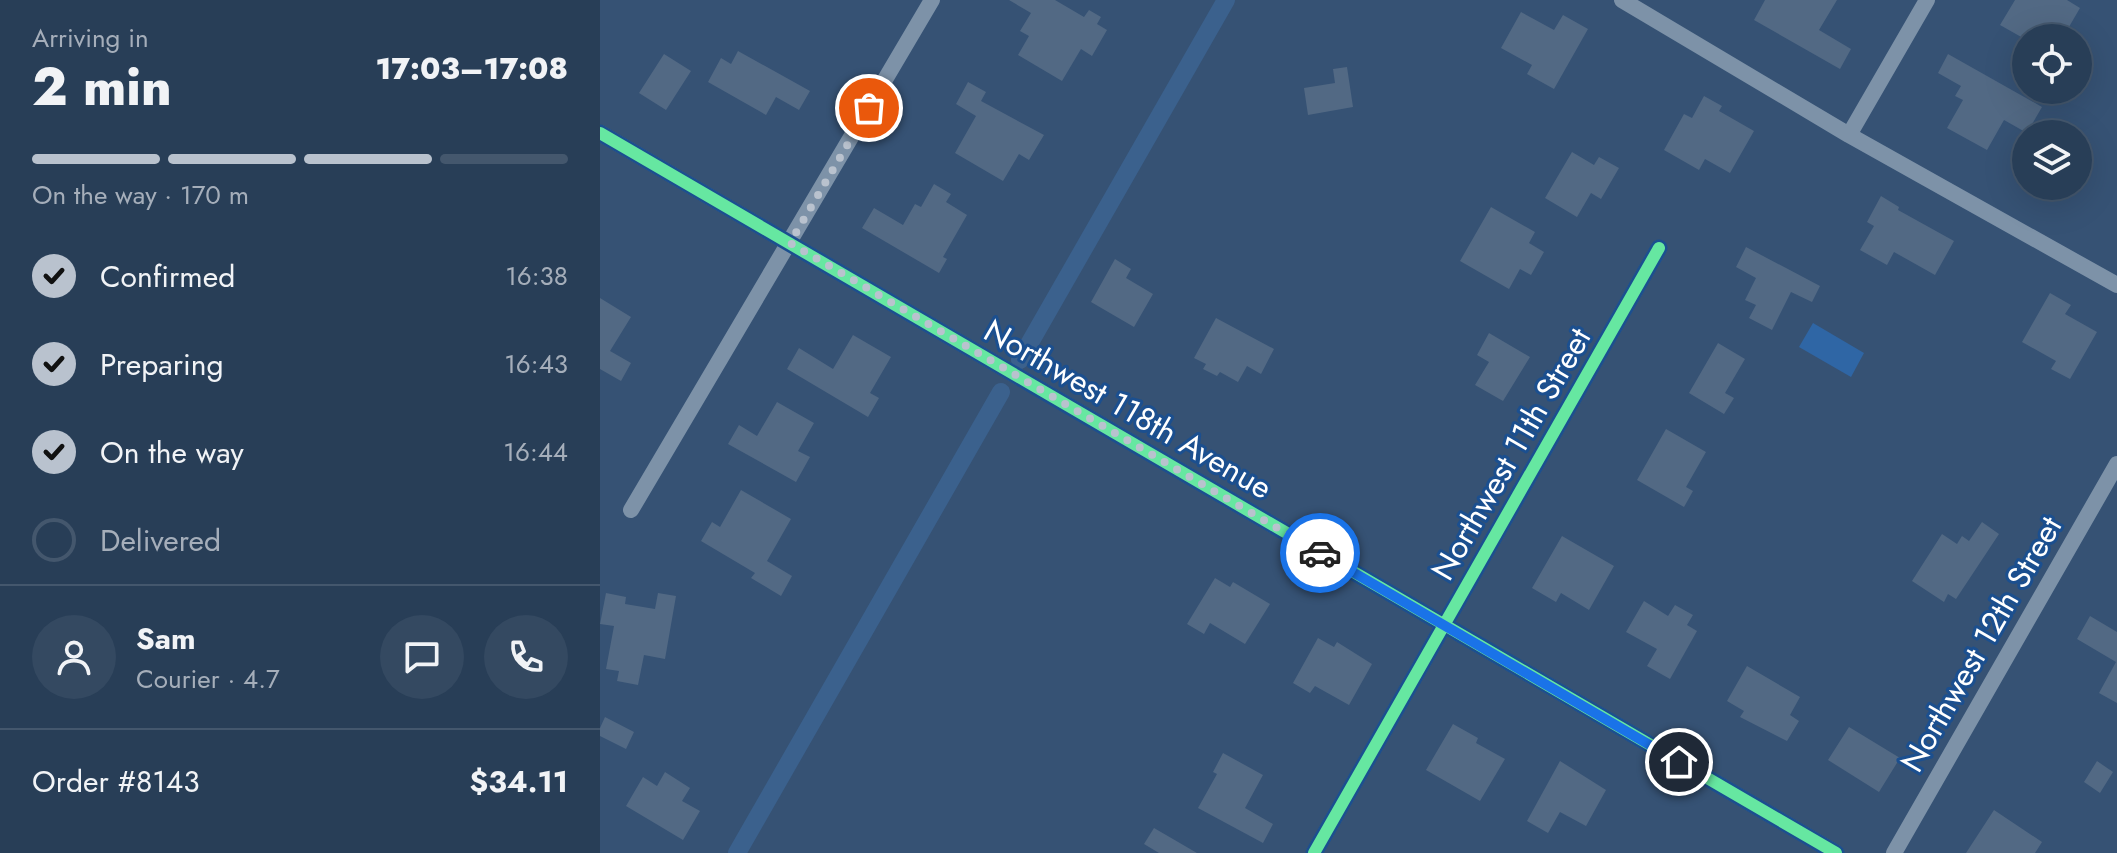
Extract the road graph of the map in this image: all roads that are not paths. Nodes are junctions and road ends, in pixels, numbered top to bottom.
1 (932, 0) edge
2 (1622, 0) edge
3 (1927, 0) edge
4 (600, 133) edge
5 (1849, 135) junction
6 (790, 243) junction
7 (1659, 248) dead end
8 (2117, 285) edge
9 (2117, 464) edge
10 (631, 510) dead end
11 (1444, 625) junction
12 (1314, 853) edge
13 (1836, 853) edge
14 (1894, 853) edge

1 - 6 street
2 - 5 street
3 - 5 street
4 - 6 street, Northwest 118th Avenue
5 - 8 street
6 - 10 street
6 - 11 street, Northwest 118th Avenue
7 - 11 street, Northwest 11th Street
9 - 14 street, Northwest 12th Street
11 - 12 street, Northwest 11th Street
11 - 13 street, Northwest 118th Avenue

